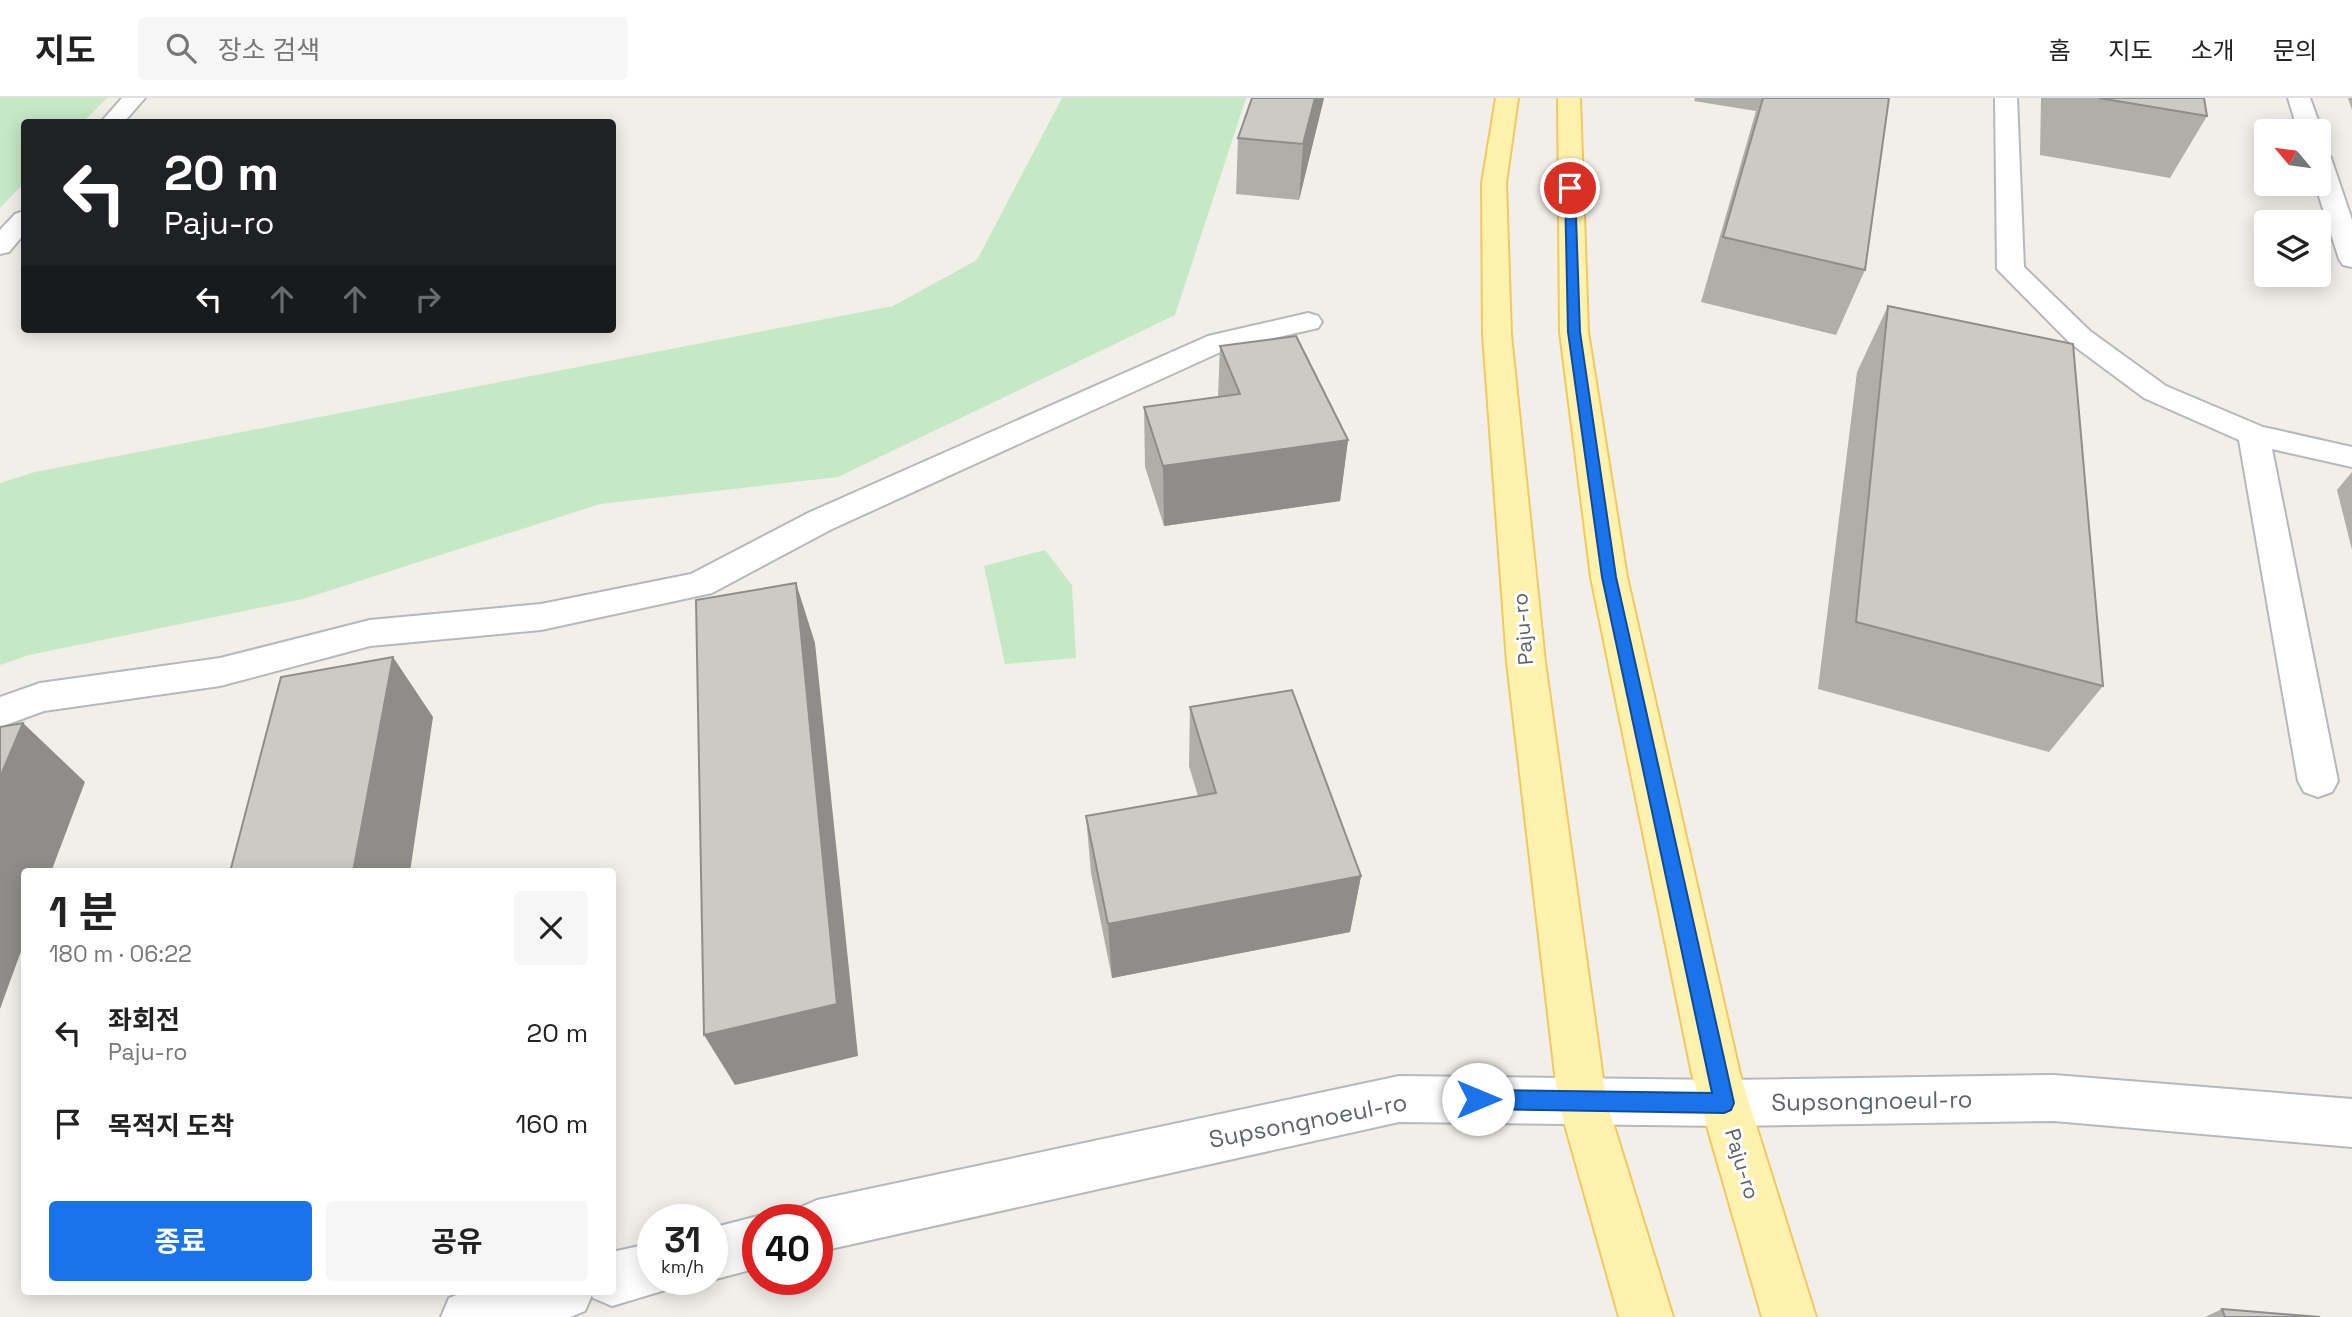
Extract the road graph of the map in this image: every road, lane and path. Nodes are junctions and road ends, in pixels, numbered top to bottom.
1 (134, 98) edge
2 (1488, 98) edge
3 (1507, 98) edge
4 (1569, 98) edge
5 (1592, 98) edge
6 (2006, 98) edge
7 (2299, 98) edge
8 (115, 119) edge
9 (2306, 119) edge
10 (1494, 183) junction
11 (2331, 195) edge
12 (1570, 210) junction
13 (21, 222) edge
14 (0, 246) edge
15 (2352, 259) edge
16 (1308, 322) dead end
17 (2254, 435) junction
18 (2352, 457) edge
19 (0, 712) edge
20 (2318, 781) dead end
21 (1582, 1100) junction
22 (1724, 1103) junction
23 (2352, 1123) edge
24 (833, 1223) edge
25 (637, 1273) edge
26 (616, 1278) edge
27 (554, 1295) edge
28 (468, 1317) edge
29 (1646, 1317) edge
30 (1789, 1317) edge

1 - 8 street
2 - 10 main road
3 - 10 main road, Paju-ro
4 - 12 main road, Paju-ro
5 - 12 main road
6 - 17 street
7 - 9 street
10 - 21 main road, Paju-ro
11 - 15 street
12 - 22 main road, Paju-ro
13 - 14 street
16 - 19 street
17 - 18 street
17 - 20 street
21 - 22 street, Supsongnoeul-ro
21 - 24 street, Supsongnoeul-ro
21 - 29 main road, Paju-ro
22 - 23 street, Supsongnoeul-ro
22 - 30 main road, Paju-ro
25 - 26 street
27 - 28 street

